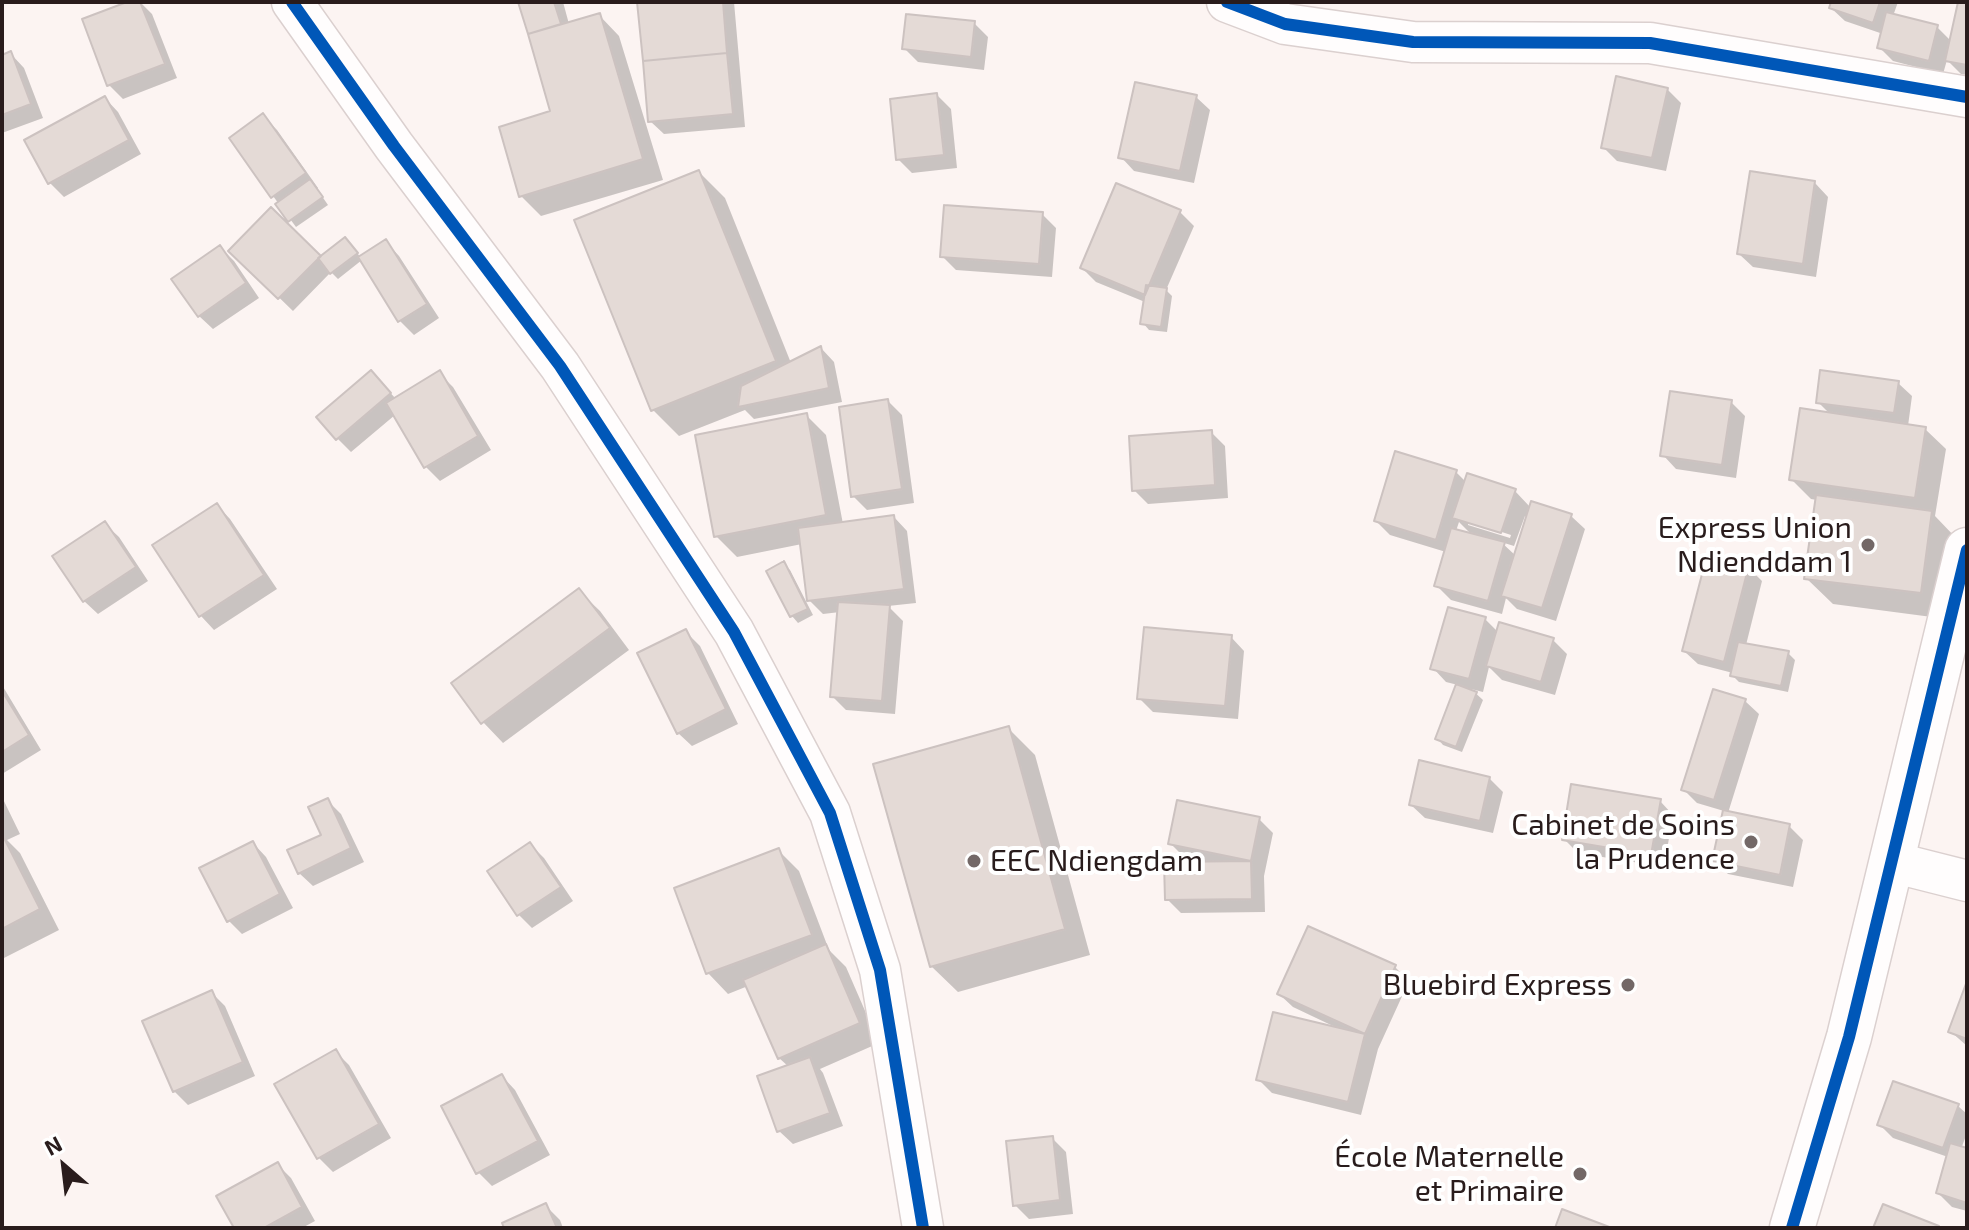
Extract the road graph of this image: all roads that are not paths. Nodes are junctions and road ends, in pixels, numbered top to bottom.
1 (292, 2) edge
2 (1227, 2) edge
3 (1967, 97) edge
4 (1967, 550) edge
5 (1892, 862) junction
6 (1967, 881) edge
7 (923, 1228) edge
8 (1792, 1228) edge

1 - 7 street
2 - 3 street
4 - 5 street
5 - 6 street
5 - 8 street

